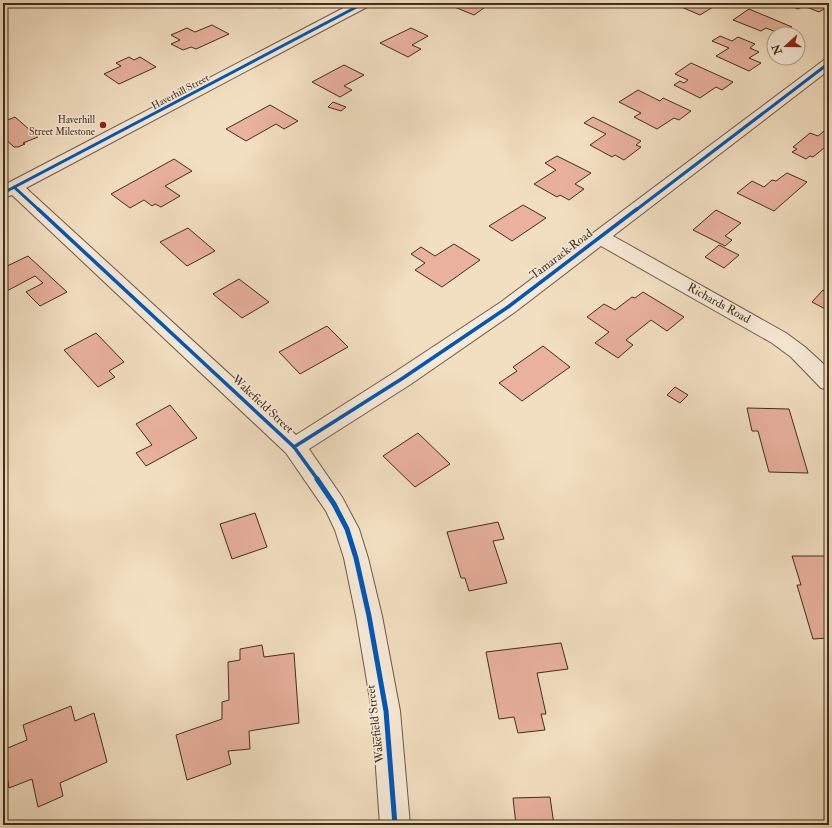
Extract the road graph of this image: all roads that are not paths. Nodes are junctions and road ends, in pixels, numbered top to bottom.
1 (364, 3) edge
2 (829, 63) edge
3 (9, 190) edge
4 (600, 237) junction
5 (829, 382) edge
6 (294, 447) junction
7 (395, 825) edge

1 - 3 street, Haverhill Street
2 - 4 street, Tamarack Road
3 - 6 street, Wakefield Street
4 - 5 street, Richards Road
4 - 6 street, Tamarack Road
6 - 7 street, Wakefield Street

